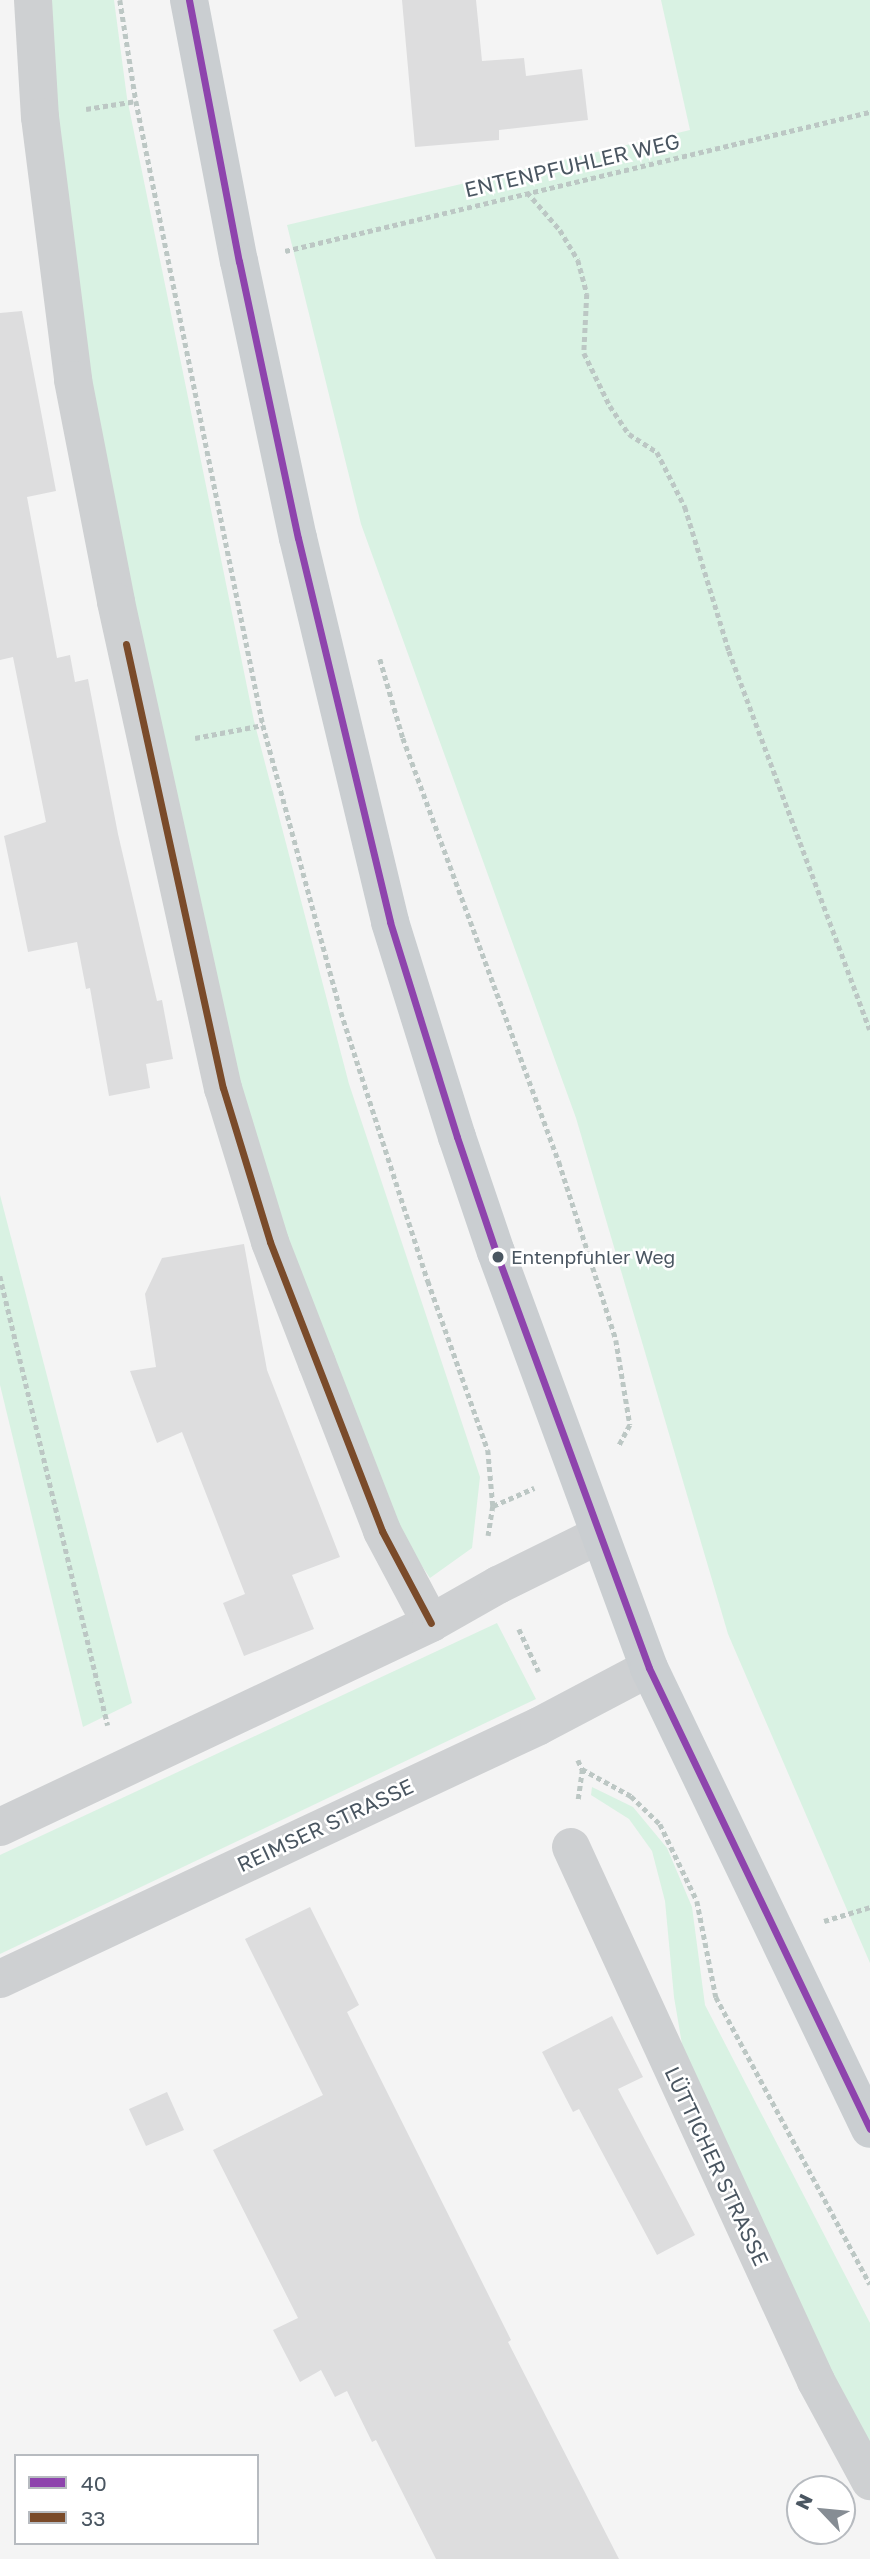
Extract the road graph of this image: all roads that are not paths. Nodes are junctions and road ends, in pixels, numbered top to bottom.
1 (33, 0) edge
2 (189, 0) edge
3 (599, 1535) junction
4 (431, 1623) junction
5 (649, 1668) junction
6 (0, 1827) edge
7 (571, 1847) dead end
8 (0, 1979) edge
9 (870, 2129) edge
10 (870, 2481) edge

1 - 4 street
2 - 3 main road
3 - 4 street
3 - 5 main road
4 - 6 street
5 - 8 street, REIMSER STRASSE
5 - 9 main road
7 - 10 street, LÜTTICHER STRASSE

